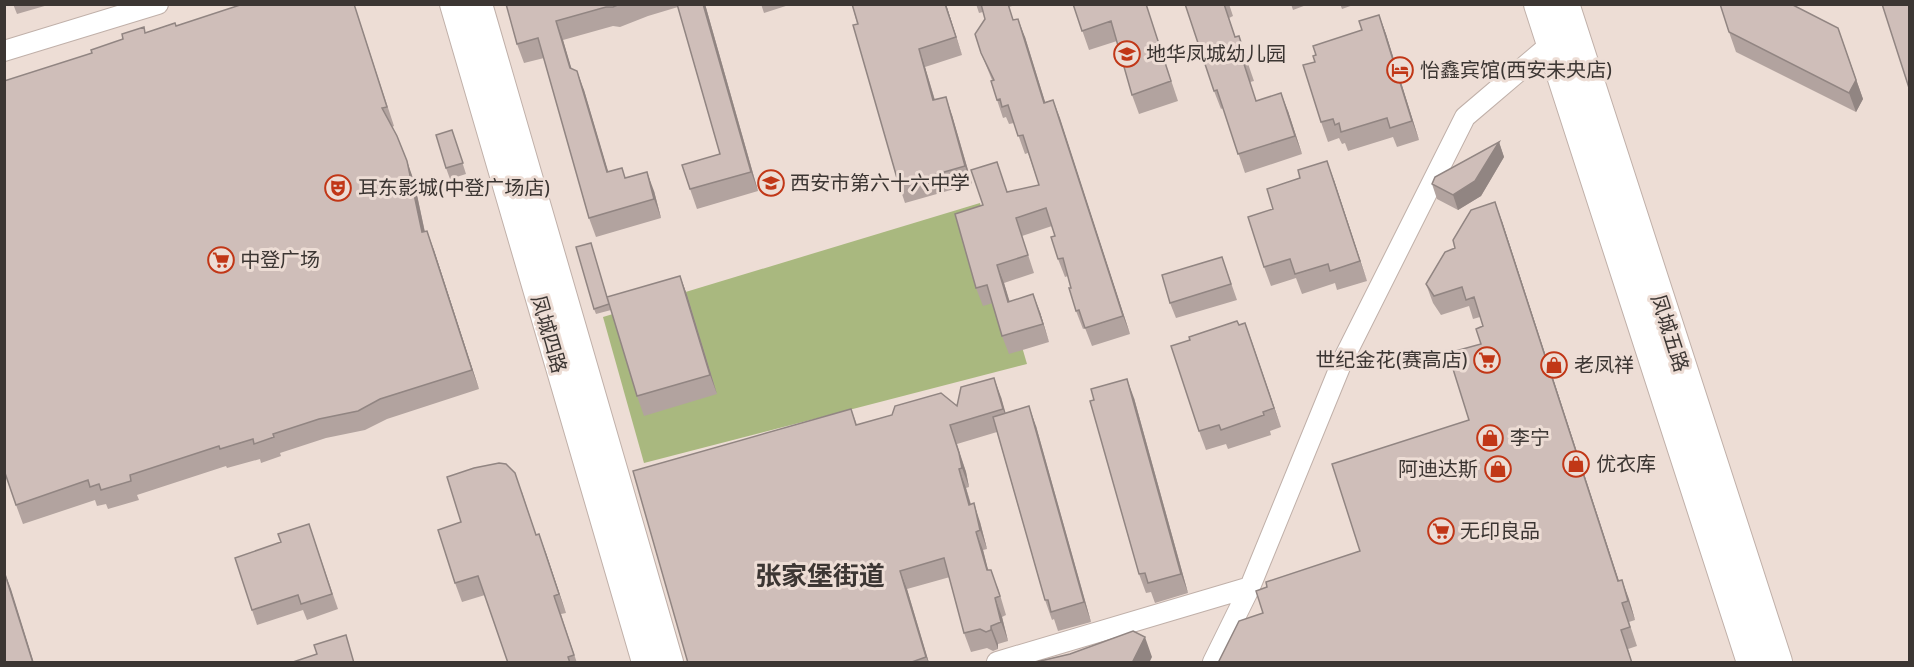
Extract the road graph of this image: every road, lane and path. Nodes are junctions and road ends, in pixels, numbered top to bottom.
1 (158, 4) edge
2 (453, 4) edge
3 (479, 4) edge
4 (1540, 4) edge
5 (1563, 4) edge
6 (1552, 43) junction
7 (4, 51) edge
8 (1250, 587) junction
9 (645, 663) edge
10 (670, 663) edge
11 (997, 663) edge
12 (1213, 663) edge
13 (1753, 663) edge
14 (1776, 663) edge

1 - 7 street
2 - 9 street, 凤城四路
3 - 10 street, 凤城四路
4 - 6 main road, 凤城五路
5 - 14 main road, 凤城五路
6 - 8 street
6 - 13 main road, 凤城五路
8 - 11 street
8 - 12 street

